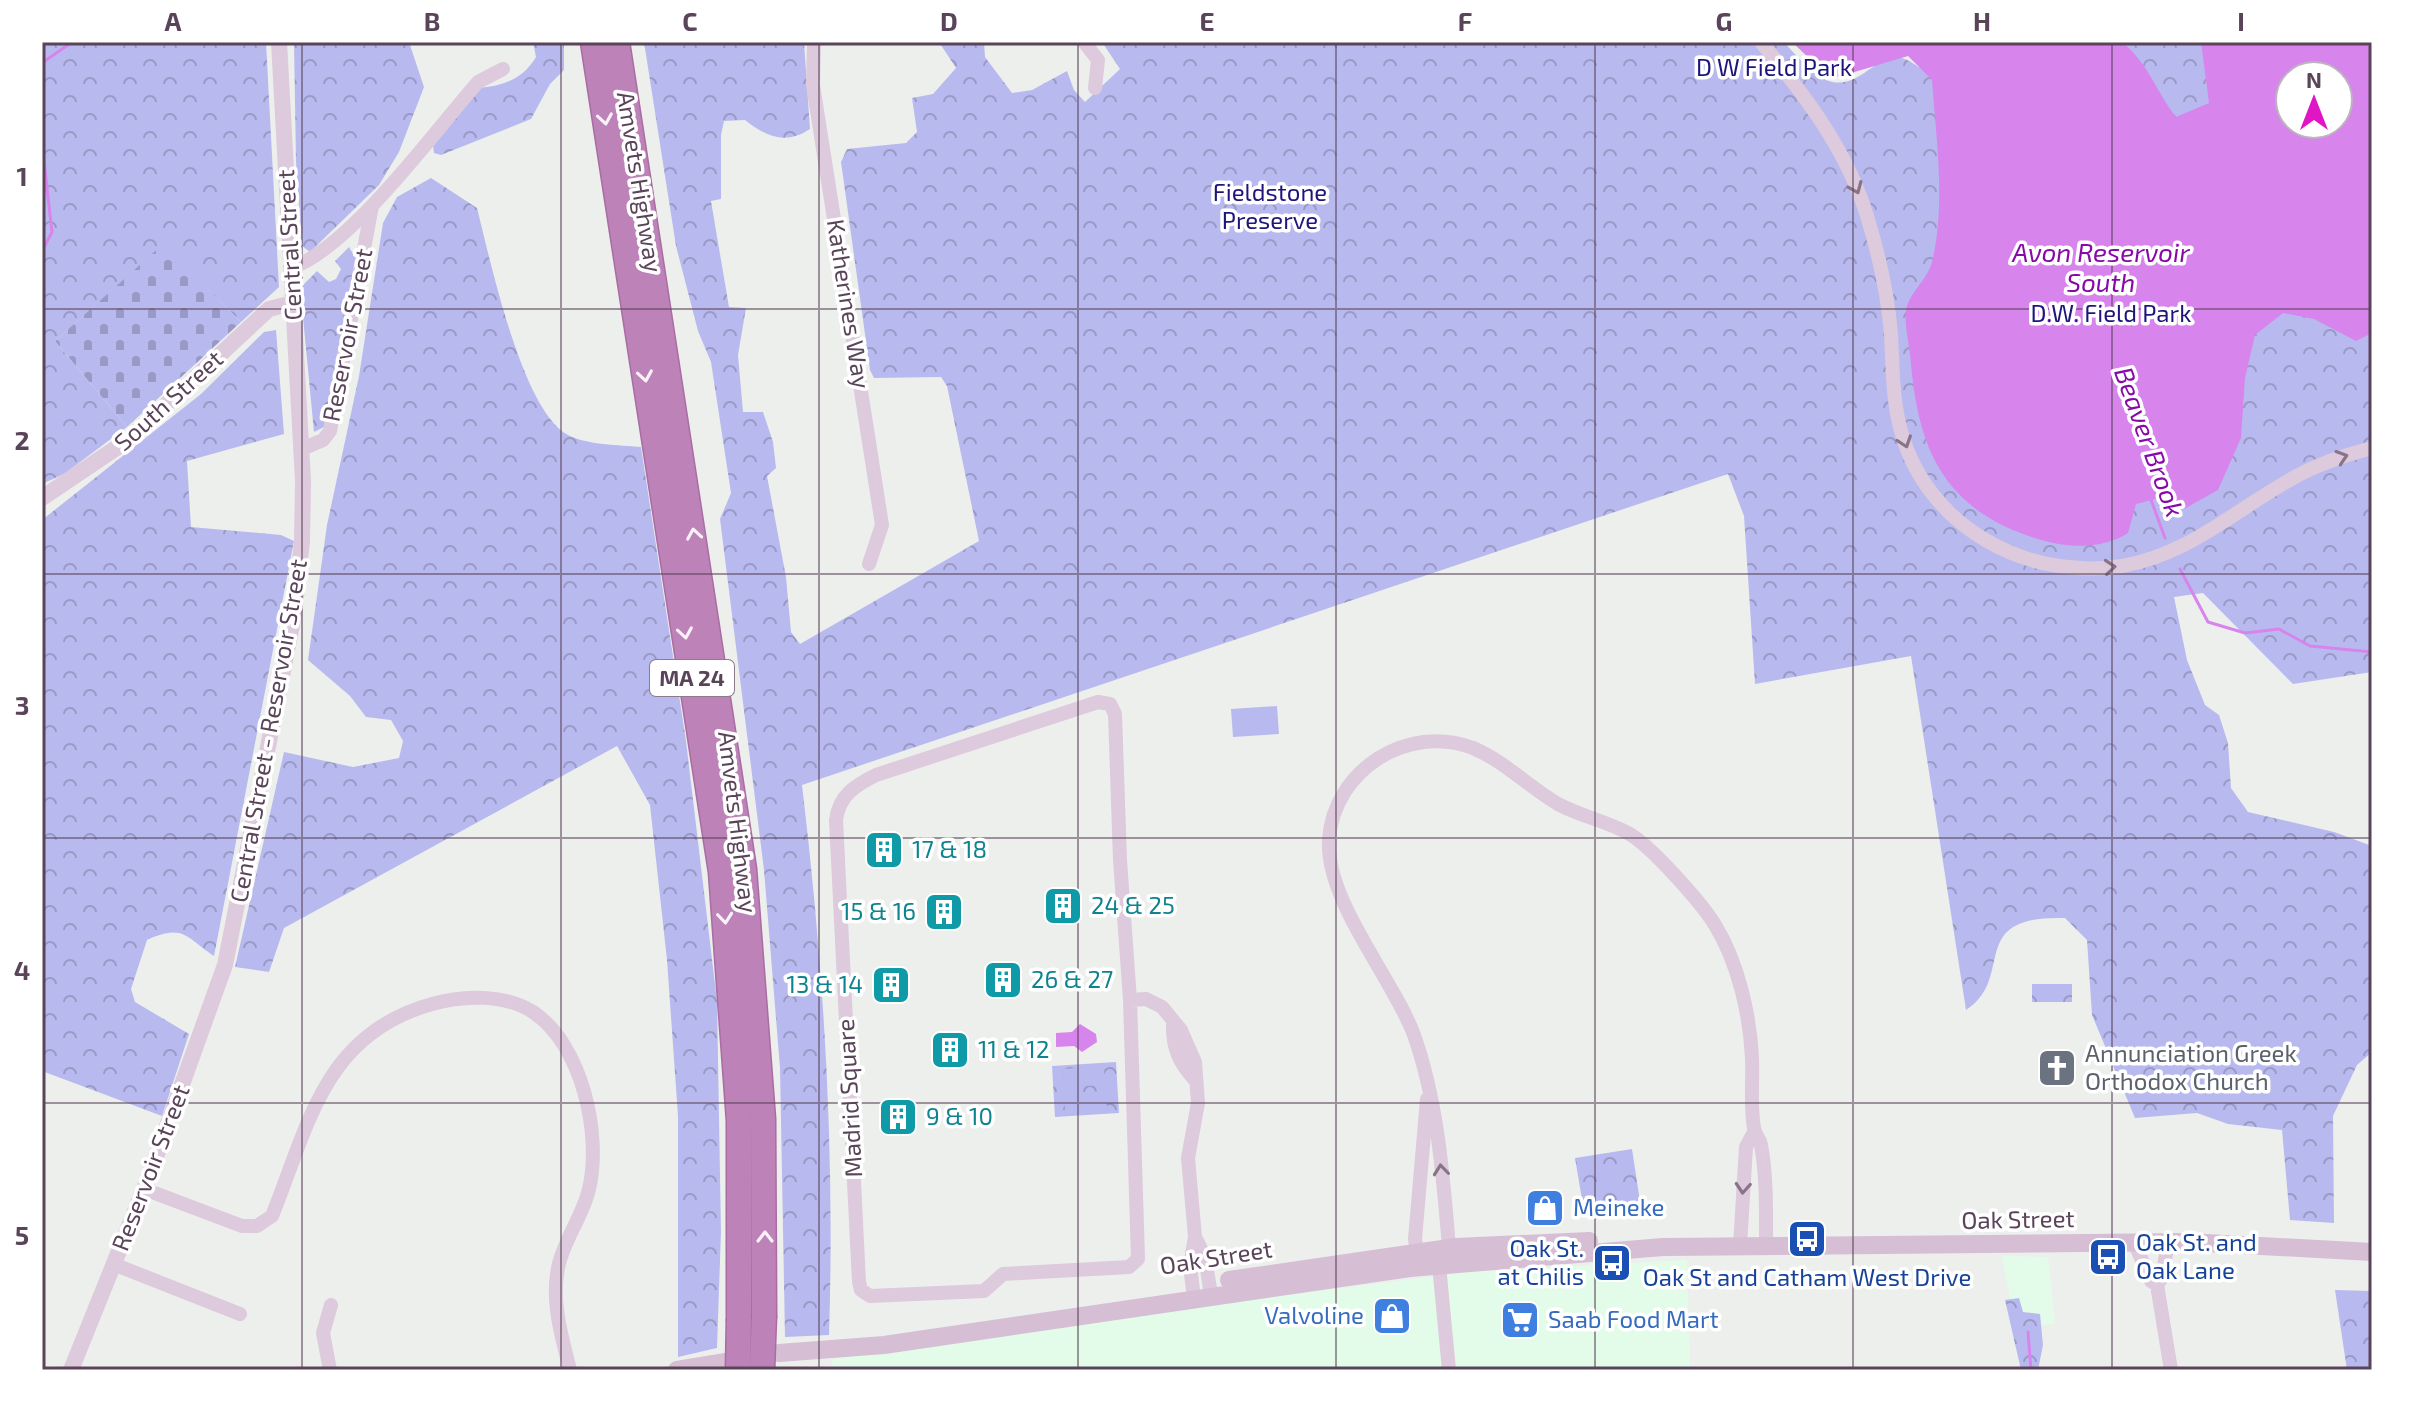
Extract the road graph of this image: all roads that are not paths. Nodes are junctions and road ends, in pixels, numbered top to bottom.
1 (279, 42) edge
2 (593, 42) edge
3 (617, 42) edge
4 (814, 42) edge
5 (1084, 42) edge
6 (1761, 42) edge
7 (503, 69) dead end
8 (1095, 88) dead end
9 (372, 204) junction
10 (338, 240) junction
11 (362, 260) junction
12 (291, 268) junction
13 (293, 303) junction
14 (2372, 448) edge
15 (302, 449) junction
16 (42, 498) edge
17 (869, 564) dead end
18 (225, 965) joint
19 (1130, 1000) junction
20 (1427, 1094) junction
21 (1754, 1132) junction
22 (144, 1189) junction
23 (2134, 1242) junction
24 (2168, 1242) junction
25 (1740, 1246) junction
26 (1766, 1246) junction
27 (1449, 1247) junction
28 (1663, 1247) junction
29 (1417, 1252) junction
30 (2372, 1252) edge
31 (113, 1264) junction
32 (1439, 1265) junction
33 (2157, 1285) junction
34 (1202, 1291) junction
35 (331, 1305) dead end
36 (240, 1314) dead end
37 (770, 1362) edge
38 (71, 1370) edge
39 (330, 1370) edge
40 (570, 1370) edge
41 (677, 1370) edge
42 (738, 1370) edge
43 (1449, 1370) edge
44 (2171, 1370) edge

1 - 12 street, Central Street
2 -> 42 highway, Amvets Highway / MA 24, bridge
37 -> 3 highway, Amvets Highway / MA 24, bridge
4 - 17 street, Katherines Way
5 - 8 street
6 -> 14 street
7 - 9 street
9 - 10 street
9 - 11 street, Reservoir Street
10 - 11 street
10 - 12 street
11 - 15 street, Reservoir Street
12 - 13 street, Central Street
13 - 15 street, Central Street
13 - 16 street, South Street
15 - 18 street, Central Street - Reservoir Street
18 - 22 street, Reservoir Street
19 - 19 street, Madrid Square
19 - 34 street
20 - 21 street
27 -> 20 street
20 - 29 street
21 -> 25 street
21 - 26 street
22 - 31 street, Reservoir Street
22 - 40 street
23 - 24 main road, Oak Street
23 - 26 main road, Oak Street
23 - 33 street
24 - 30 main road, Oak Street
24 - 33 street
25 - 26 main road, Oak Street
25 - 28 main road, Oak Street
27 - 28 main road, Oak Street
27 - 29 main road, Oak Street
27 - 32 street
28 - 32 main road, Oak Street
29 - 32 street
29 - 34 main road, Oak Street
31 - 36 street
31 - 38 street, Reservoir Street
32 - 34 main road, Oak Street
32 - 43 street
33 - 44 street
34 - 37 main road, Oak Street
35 - 39 street
37 - 41 main road, Oak Street

